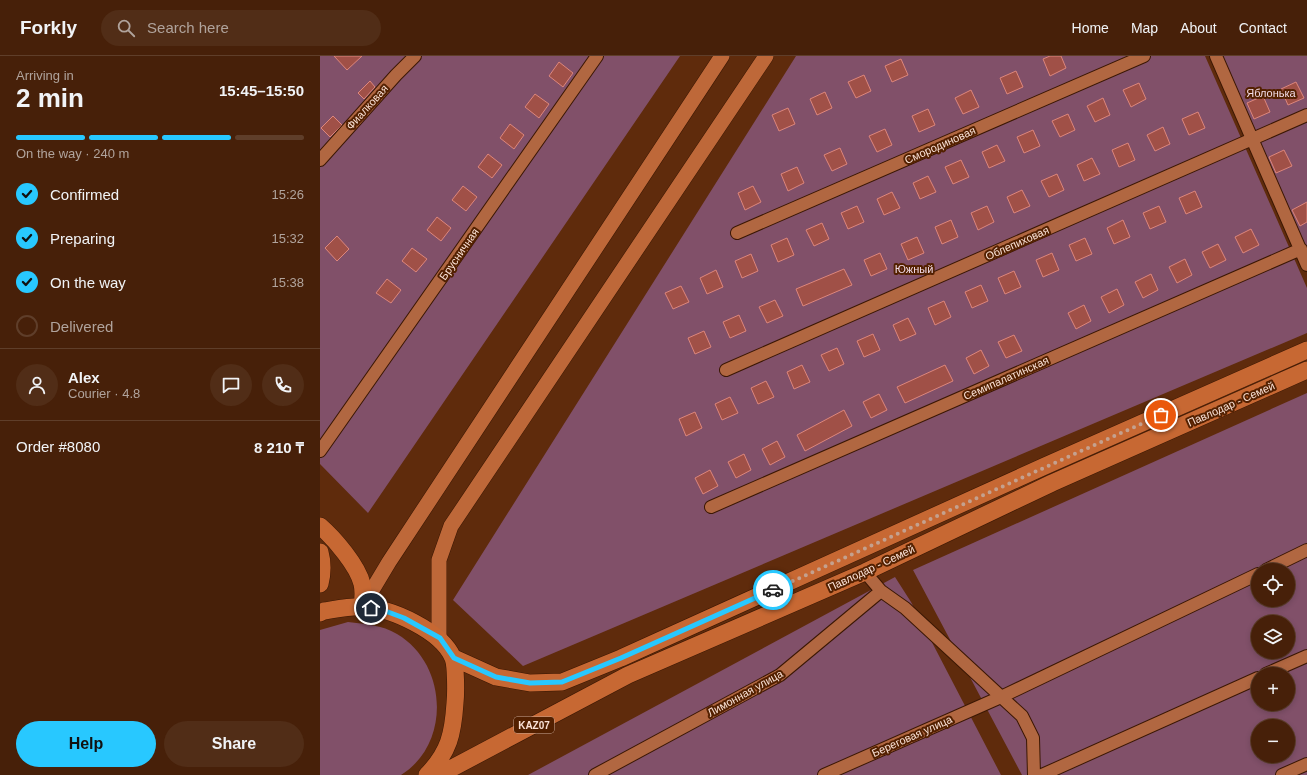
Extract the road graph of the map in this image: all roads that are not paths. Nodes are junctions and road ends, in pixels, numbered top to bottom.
1 (415, 56) edge
2 (597, 56) edge
3 (722, 56) edge
4 (766, 56) edge
5 (1144, 56) edge
6 (1216, 56) edge
7 (1307, 115) edge
8 (1251, 139) junction
9 (320, 160) edge
10 (737, 233) dead end
11 (1301, 249) junction
12 (1307, 264) edge
13 (1307, 350) edge
14 (726, 370) dead end
15 (1307, 370) edge
16 (320, 451) edge
17 (711, 507) dead end
18 (320, 526) edge
19 (1307, 550) edge
20 (320, 552) edge
21 (1280, 563) edge
22 (865, 572) junction
23 (1251, 577) edge
24 (320, 584) edge
25 (881, 591) junction
26 (362, 607) junction
27 (320, 613) edge
28 (440, 638) junction
29 (1307, 656) edge
30 (454, 658) junction
31 (1282, 667) edge
32 (1251, 681) edge
33 (1001, 697) junction
34 (1307, 764) edge
35 (427, 775) edge
36 (439, 775) edge
37 (594, 775) edge
38 (824, 775) edge
39 (1034, 775) edge
40 (1042, 775) edge
41 (1282, 775) edge

1 - 9 street, Фиалковая
2 - 16 street, Брусничная
3 - 26 main road
4 - 28 main road
5 - 10 street, Смородиновая
6 - 8 street
7 - 8 street, Облепиховая
8 - 11 street
8 - 14 street, Облепиховая
11 - 12 street
11 - 17 street, Семипалатинская
13 - 30 highway, Павлодар - Семей
15 - 22 highway, Павлодар - Семей / KAZ07
18 - 26 highway
19 - 21 street
20 - 24 highway
22 - 25 street
22 - 36 highway, Павлодар - Семей / KAZ07
23 - 33 street, Береговая улица
25 - 33 street
25 - 37 street, Лимонная улица
26 - 27 highway
26 - 28 highway
28 - 30 highway
29 - 31 street
30 - 35 highway
32 - 40 street
33 - 38 street, Береговая улица
33 - 39 street
34 - 41 street

